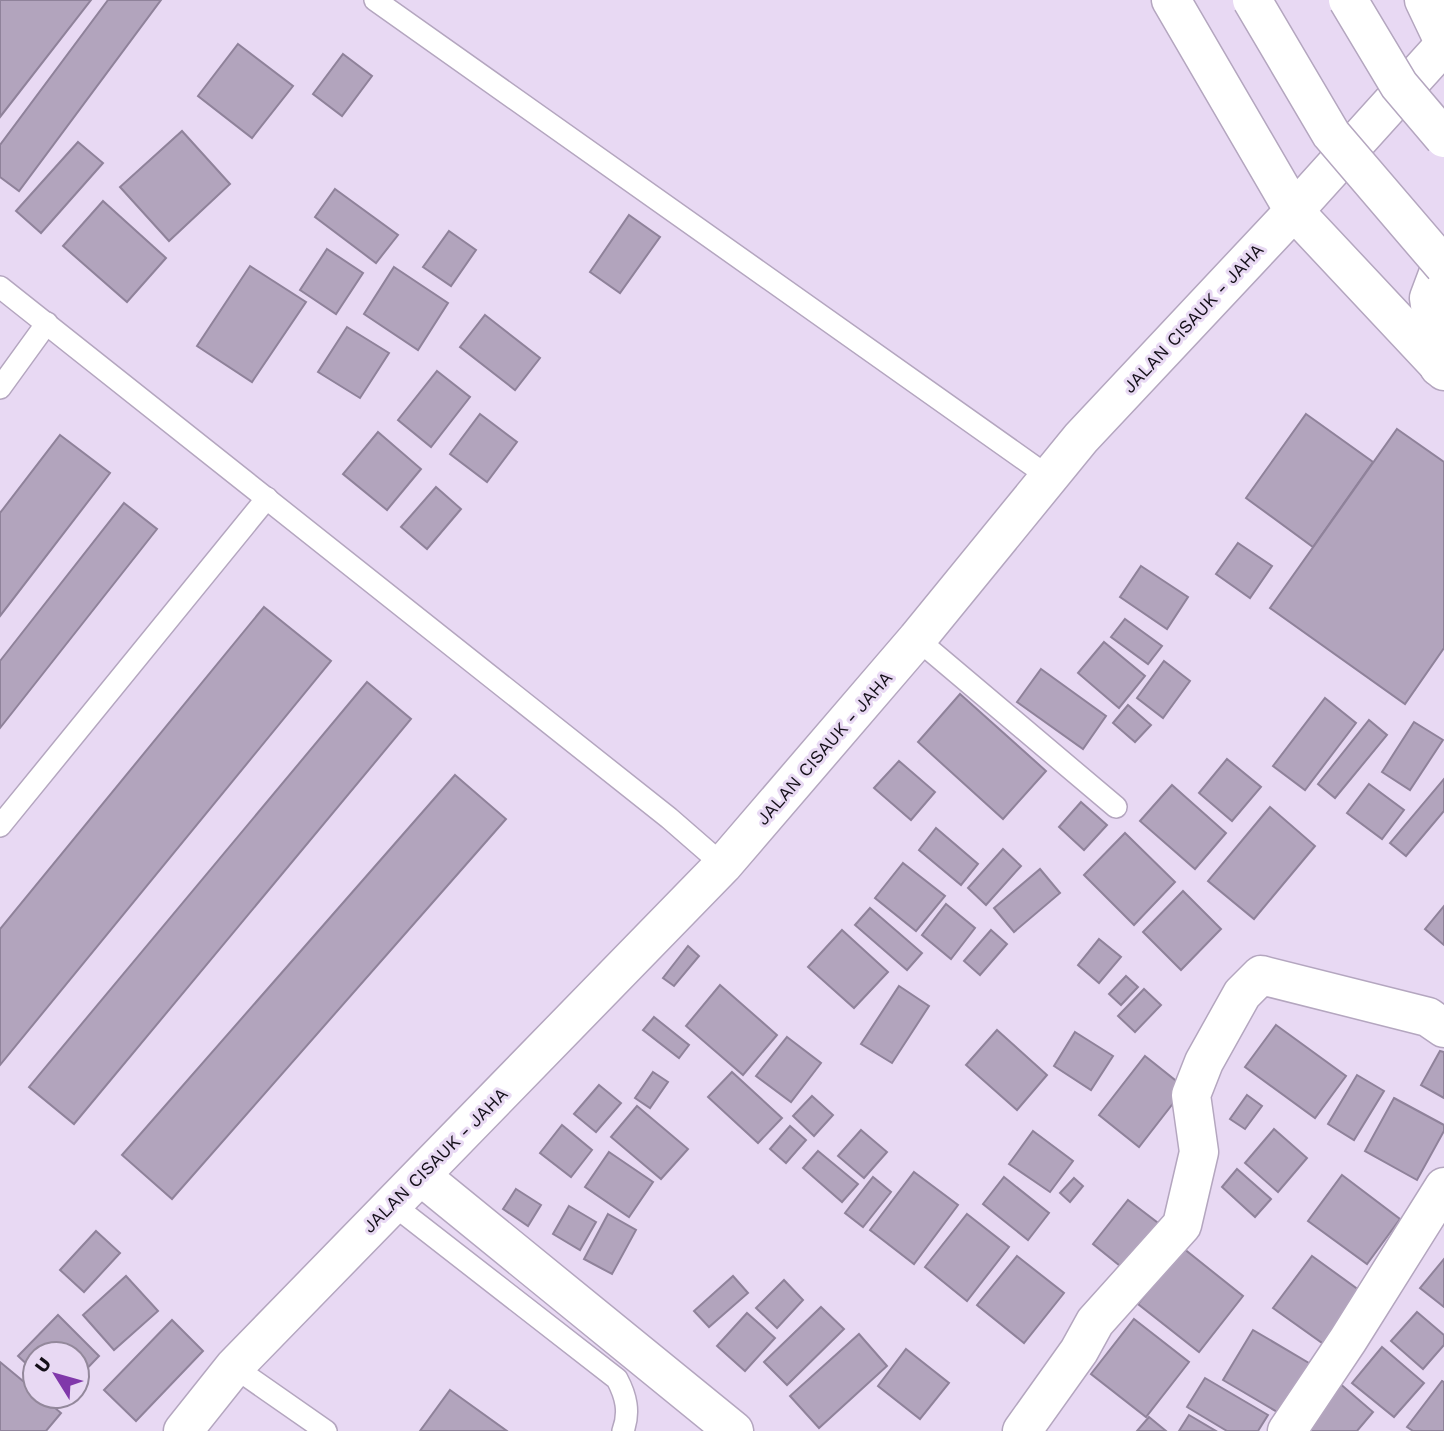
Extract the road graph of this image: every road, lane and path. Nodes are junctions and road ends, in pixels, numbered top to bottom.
1 (375, 0) edge
2 (1171, 0) edge
3 (1252, 0) edge
4 (1348, 0) edge
5 (1424, 0) edge
6 (1444, 43) edge
7 (1444, 138) edge
8 (1294, 211) junction
9 (1444, 258) edge
10 (1444, 266) edge
11 (0, 287) edge
12 (47, 323) junction
13 (1441, 369) edge
14 (0, 388) edge
15 (1049, 477) junction
16 (267, 498) junction
17 (917, 639) junction
18 (1116, 807) dead end
19 (0, 826) edge
20 (723, 866) junction
21 (1444, 1028) edge
22 (421, 1176) junction
23 (1444, 1187) edge
24 (391, 1203) junction
25 (234, 1367) junction
26 (183, 1431) edge
27 (326, 1431) edge
28 (623, 1431) edge
29 (734, 1431) edge
30 (1021, 1431) edge
31 (1287, 1431) edge

1 - 15 lane
2 - 8 main road
3 - 10 main road, bridge
4 - 7 main road, bridge
5 - 6 main road
6 - 8 main road, JALAN CISAUK - JAHA
8 - 13 main road
8 - 15 main road, JALAN CISAUK - JAHA
9 - 13 main road
11 - 12 lane
12 - 14 lane
12 - 16 lane
15 - 17 main road, JALAN CISAUK - JAHA
16 - 19 lane
16 - 20 lane
17 - 18 lane
17 - 20 main road, JALAN CISAUK - JAHA
20 - 22 main road, JALAN CISAUK - JAHA
21 - 30 main road
22 - 24 main road, JALAN CISAUK - JAHA
22 - 29 main road
23 - 31 main road
24 - 25 main road, JALAN CISAUK - JAHA
24 - 28 lane
25 - 26 main road, JALAN CISAUK - JAHA
25 - 27 lane

